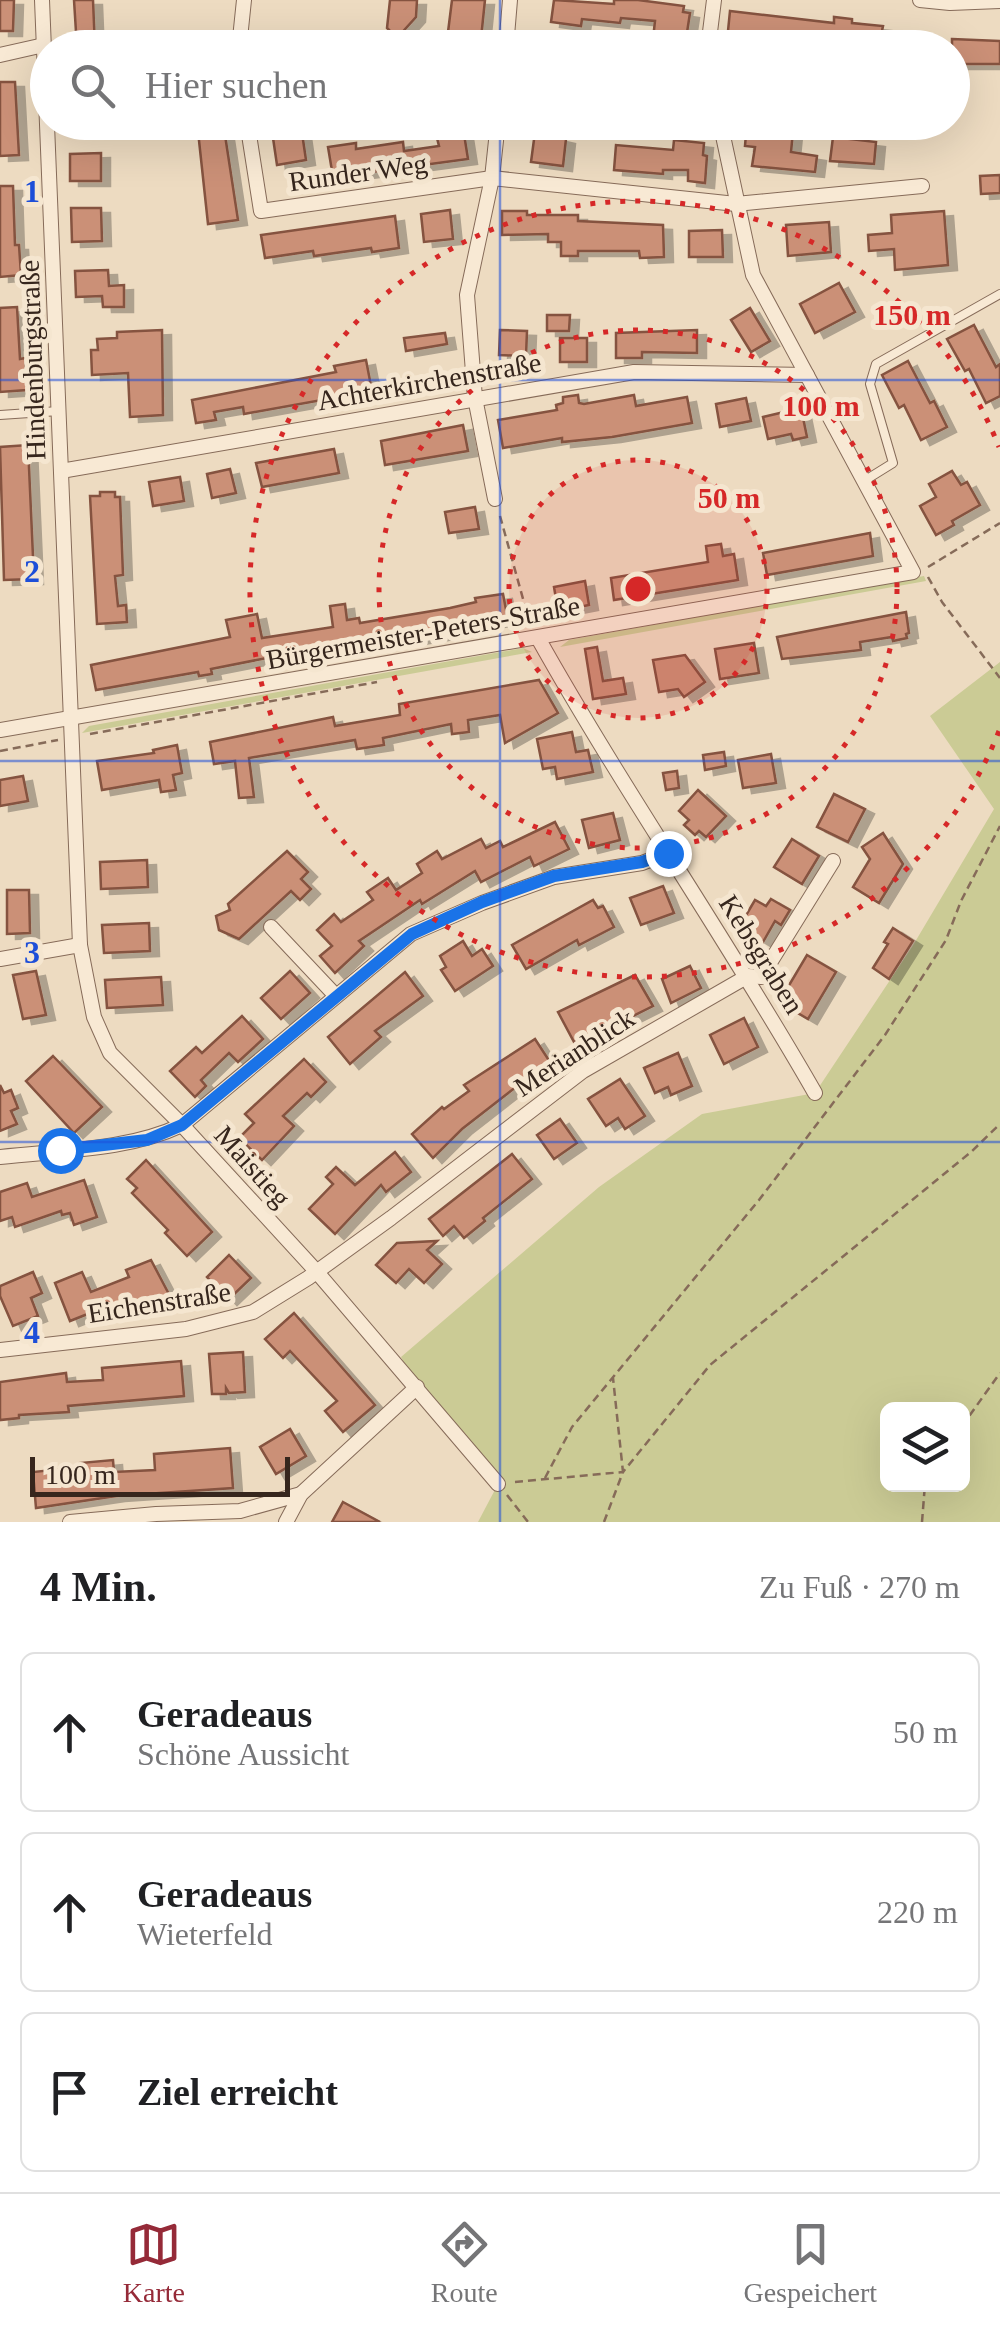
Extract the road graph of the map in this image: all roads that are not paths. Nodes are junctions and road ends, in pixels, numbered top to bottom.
1 (42, 0) edge
2 (244, 0) edge
3 (510, 0) edge
4 (714, 0) edge
5 (920, 0) edge
6 (1000, 1) edge
7 (43, 30) edge
8 (242, 30) edge
9 (508, 30) edge
10 (710, 30) edge
11 (30, 48) edge
12 (0, 54) edge
13 (48, 140) edge
14 (250, 140) edge
15 (496, 140) edge
16 (724, 140) edge
17 (492, 178) junction
18 (922, 186) dead end
19 (736, 204) junction
20 (1000, 294) edge
21 (807, 375) junction
22 (475, 398) junction
23 (59, 411) junction
24 (0, 416) edge
25 (62, 471) junction
26 (864, 481) junction
27 (496, 500) road end
28 (538, 638) junction
29 (69, 718) junction
30 (0, 730) edge
31 (668, 853) junction
32 (833, 861) dead end
33 (271, 927) dead end
34 (80, 945) junction
35 (0, 958) edge
36 (748, 976) junction
37 (335, 995) junction
38 (815, 1093) dead end
39 (182, 1125) junction
40 (0, 1157) edge
41 (316, 1272) junction
42 (0, 1350) edge
43 (417, 1387) junction
44 (498, 1484) road end
45 (300, 1494) junction
46 (242, 1516) edge
47 (70, 1522) edge
48 (286, 1522) edge

1 - 7 street, Hindenburgstraße
2 - 8 street
3 - 9 street
4 - 10 street
5 - 6 street
11 - 12 street
13 - 23 street, Hindenburgstraße
14 - 17 street, Runder Weg
15 - 17 street
16 - 19 street
17 - 19 street
17 - 22 street
18 - 19 street
19 - 21 street
20 - 26 lane
21 - 22 street, Achterkirchenstraße
21 - 26 street
22 - 25 street, Achterkirchenstraße
22 - 27 street
23 - 24 lane
23 - 25 street, Hindenburgstraße
25 - 29 street, Hindenburgstraße
26 - 28 street, Bürgermeister-Peters-Straße
28 - 29 street, Bürgermeister-Peters-Straße
28 - 31 street, Kebsgraben
29 - 30 street, Bürgermeister-Peters-Straße
29 - 34 street, Maistieg
31 - 36 street, Kebsgraben
31 - 37 street
32 - 36 street, Merianblick
33 - 37 street
34 - 35 street
34 - 39 street, Maistieg
36 - 38 street, Kebsgraben
36 - 41 street, Merianblick
37 - 39 street
39 - 40 street
39 - 41 street, Maistieg
41 - 42 street, Eichenstraße
41 - 43 street, Maistieg
43 - 44 street, Maistieg
43 - 45 street
45 - 46 street
45 - 48 street
46 - 47 street

